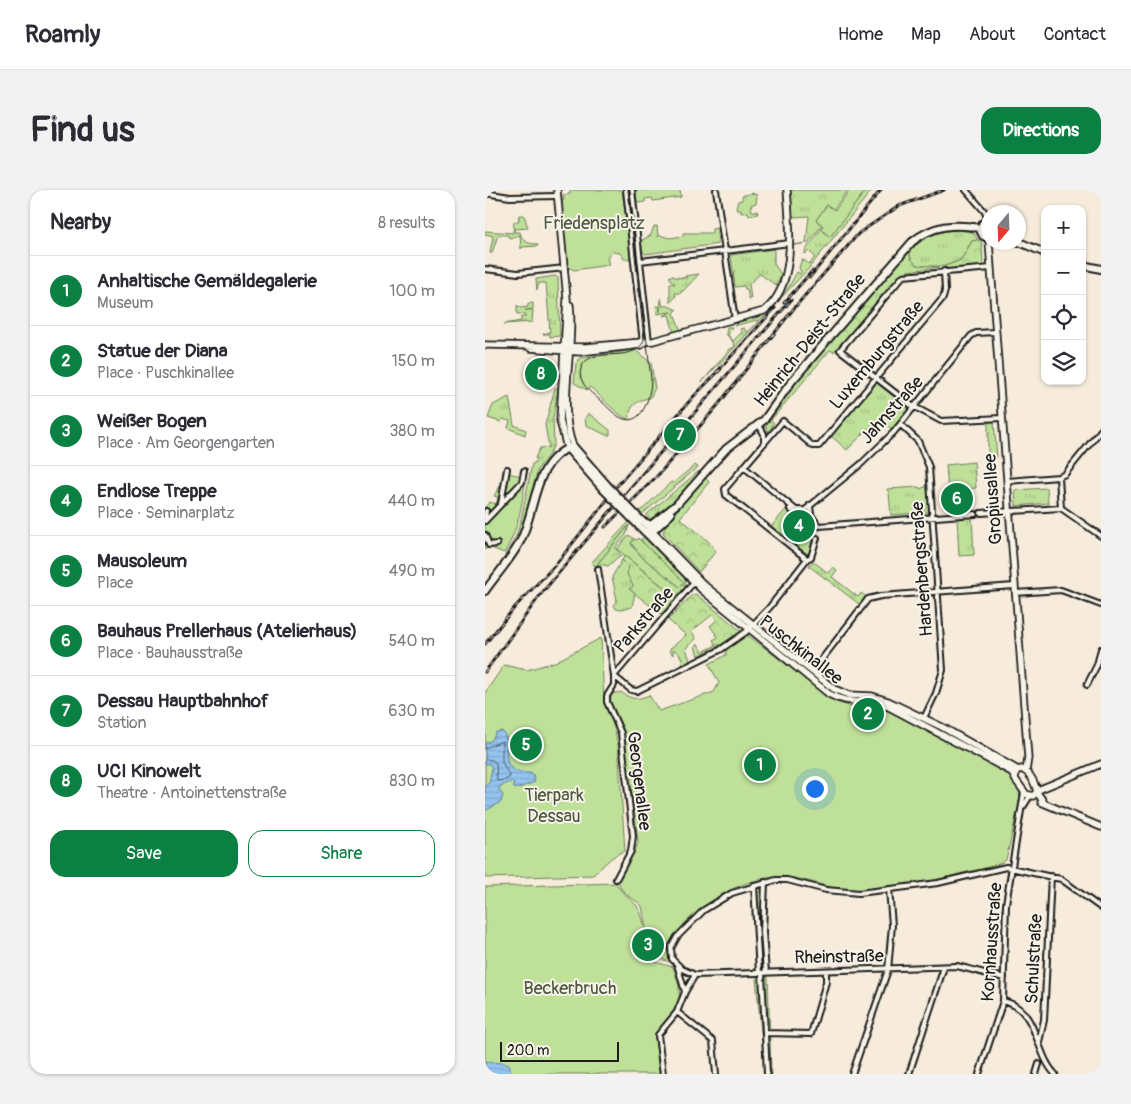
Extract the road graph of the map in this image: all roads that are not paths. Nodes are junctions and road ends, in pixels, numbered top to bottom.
1 (536, 190) edge
2 (626, 190) edge
3 (632, 190) edge
4 (715, 190) edge
5 (787, 190) edge
6 (965, 190) edge
7 (485, 193) edge
8 (557, 193) edge
9 (537, 197) junction
10 (981, 207) edge
11 (980, 228) joint
12 (981, 232) edge
13 (790, 244) junction
14 (1026, 245) edge
15 (990, 250) edge
16 (725, 251) junction
17 (1041, 251) edge
18 (641, 261) junction
19 (1086, 266) edge
20 (485, 268) edge
21 (565, 268) junction
22 (991, 268) junction
23 (1101, 270) edge
24 (944, 271) junction
25 (735, 320) junction
26 (996, 332) junction
27 (646, 342) junction
28 (485, 345) edge
29 (568, 349) junction
30 (876, 378) junction
31 (915, 408) junction
32 (1002, 418) junction
33 (759, 425) junction
34 (901, 425) junction
35 (1101, 430) edge
36 (764, 441) junction
37 (571, 445) junction
38 (744, 466) junction
39 (507, 469) dead end
40 (524, 471) dead end
41 (1059, 477) junction
42 (1007, 481) junction
43 (501, 504) junction
44 (677, 504) junction
45 (810, 505) junction
46 (1061, 508) junction
47 (790, 509) dead end
48 (485, 511) edge
49 (1009, 512) junction
50 (981, 513) dead end
51 (492, 514) junction
52 (975, 514) dead end
53 (933, 516) junction
54 (485, 519) edge
55 (642, 523) junction
56 (819, 526) junction
57 (645, 532) junction
58 (654, 532) junction
59 (485, 536) edge
60 (1101, 536) edge
61 (817, 538) dead end
62 (497, 544) dead end
63 (807, 559) junction
64 (598, 569) dead end
65 (694, 582) junction
66 (1015, 589) junction
67 (485, 591) edge
68 (938, 591) junction
69 (1101, 605) edge
70 (751, 627) junction
71 (1101, 650) edge
72 (812, 672) junction
73 (614, 676) junction
74 (1087, 685) dead end
75 (924, 718) junction
76 (1101, 764) edge
77 (1022, 770) junction
78 (1014, 776) junction
79 (1033, 792) junction
80 (1101, 828) edge
81 (1011, 868) junction
82 (1051, 876) junction
83 (616, 878) dead end
84 (765, 882) junction
85 (754, 885) junction
86 (889, 889) junction
87 (1101, 908) edge
88 (677, 964) junction
89 (944, 967) junction
90 (888, 970) junction
91 (826, 971) junction
92 (762, 973) junction
93 (695, 975) junction
94 (1004, 978) junction
95 (685, 992) junction
96 (1003, 1001) junction
97 (677, 1012) junction
98 (765, 1033) junction
99 (1039, 1042) junction
100 (1039, 1064) dead end
101 (663, 1074) edge
102 (716, 1074) edge
103 (767, 1074) edge
104 (852, 1074) edge
105 (909, 1074) edge
106 (979, 1074) edge
107 (1036, 1074) edge
108 (1055, 1074) edge

1 - 9 street
2 - 27 street
3 - 18 street
4 - 16 street
5 - 13 main road
6 - 10 street
7 - 9 street
8 - 9 street
8 - 21 main road
11 - 12 main road
11 - 33 main road, Heinrich-Deist-Straße
13 - 16 street
13 - 25 main road
14 - 17 main road
15 - 22 main road, Gropiusallee
16 - 18 street
16 - 25 street
18 - 27 street
19 - 23 main road
20 - 21 street
21 - 29 main road
22 - 24 street
22 - 26 main road, Gropiusallee
24 - 30 street, Luxemburgstraße
24 - 30 street
25 - 27 main road
26 - 31 street, Jahnstraße
26 - 32 main road, Gropiusallee
27 - 29 main road
28 - 29 main road
29 - 37 main road
30 - 31 street
30 - 36 street, Luxemburgstraße
31 - 32 street
31 - 34 street, Jahnstraße
32 - 42 main road, Gropiusallee
33 - 36 street
33 - 44 main road, Heinrich-Deist-Straße
34 - 45 street, Jahnstraße
34 - 53 street, Hardenbergstraße
35 - 41 street
36 - 38 street
37 - 55 main road, Puschkinallee, bridge
37 - 67 main road
38 - 45 street, Jahnstraße
38 - 63 street
39 - 43 street
40 - 43 street
41 - 42 street
41 - 46 street
42 - 49 main road, Gropiusallee
43 - 51 street
44 - 55 main road, Heinrich-Deist-Straße
44 - 58 main road, Heinrich-Deist-Straße
45 - 56 street
46 - 49 street
46 - 60 street
47 - 56 street
48 - 51 street
48 - 54 street
49 - 50 street
49 - 66 main road, Gropiusallee
51 - 54 street
52 - 53 street
53 - 56 street
53 - 68 street, Hardenbergstraße
55 - 57 main road, Puschkinallee
55 - 58 main road, Puschkinallee
57 - 58 main road
57 - 65 main road, Puschkinallee
58 - 70 main road, Puschkinallee
59 - 62 street
61 - 63 street
63 - 70 street
64 - 73 street, Georgenallee
65 - 70 main road, Puschkinallee
65 - 73 street, Parkstraße
66 - 68 street
66 - 69 street
66 - 77 main road, Gropiusallee
68 - 72 street
68 - 75 street, Hardenbergstraße
70 - 72 main road, Puschkinallee
70 - 73 street
70 - 78 main road, Puschkinallee
71 - 74 street
72 - 75 main road, Puschkinallee
73 - 83 street, Georgenallee
75 - 77 main road, Puschkinallee
76 - 79 main road
77 - 78 main road, Gropiusallee
77 - 79 main road
78 - 79 main road
79 - 80 main road
79 - 81 street
81 - 82 street
81 - 86 street
81 - 94 street, Kornhausstraße
82 - 87 street
82 - 99 street, Schulstraße
84 - 85 street
84 - 86 street
84 - 92 street
85 - 88 street
85 - 92 street
86 - 90 street
88 - 93 street
88 - 95 street
89 - 90 street, Rheinstraße
89 - 94 street, Rheinstraße
89 - 105 street
90 - 91 street, Rheinstraße
90 - 104 street
91 - 92 street, Rheinstraße
91 - 98 street
92 - 93 street, Rheinstraße
92 - 98 street
93 - 95 street
94 - 96 street, Kornhausstraße
95 - 97 street
96 - 99 street
96 - 106 street, Kornhausstraße
97 - 101 street
97 - 102 street
98 - 103 street
99 - 108 street
100 - 107 street

